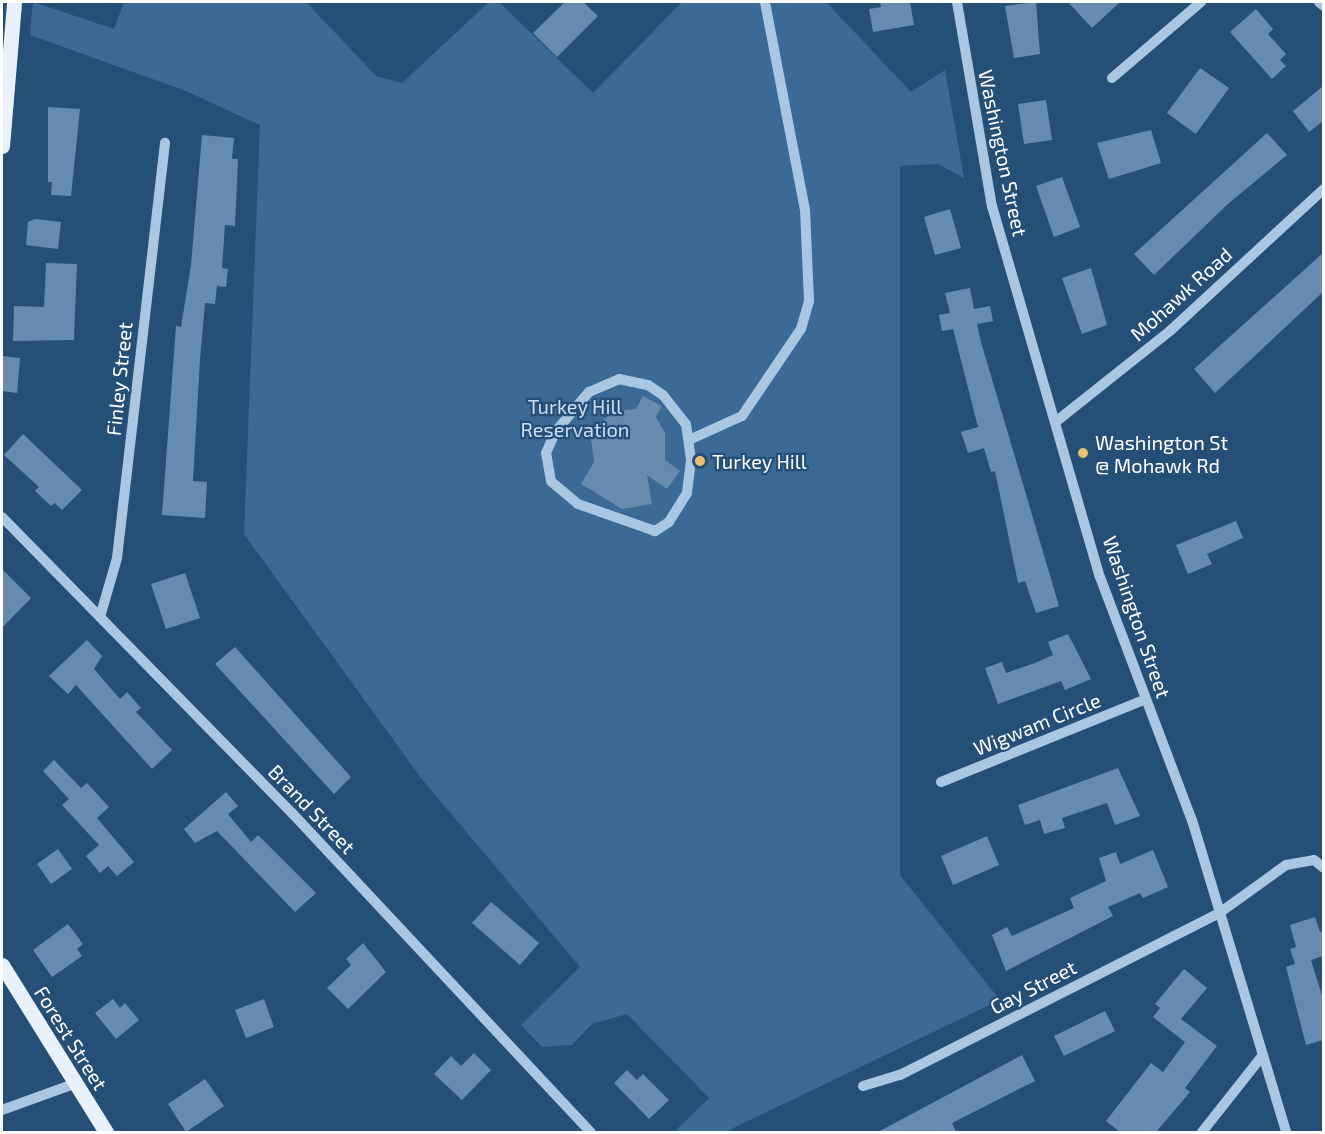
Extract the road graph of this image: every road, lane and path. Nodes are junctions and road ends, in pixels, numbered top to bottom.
1 (14, 2) edge
2 (765, 2) edge
3 (957, 2) edge
4 (1201, 2) edge
5 (1319, 2) edge
6 (1323, 6) edge
7 (1112, 78) dead end
8 (165, 143) dead end
9 (2, 146) edge
10 (1323, 189) edge
11 (1058, 420) junction
12 (689, 440) junction
13 (2, 517) edge
14 (100, 617) junction
15 (1146, 699) junction
16 (941, 782) dead end
17 (1323, 868) edge
18 (1218, 914) junction
19 (2, 965) edge
20 (1263, 1055) junction
21 (74, 1084) junction
22 (862, 1086) dead end
23 (2, 1110) edge
24 (106, 1132) edge
25 (591, 1132) edge
26 (1202, 1132) edge
27 (1286, 1132) edge

1 - 9 main road
2 - 12 street
3 - 11 street, Washington Street
4 - 7 street
5 - 6 street
8 - 14 street, Finley Street
10 - 11 street, Mohawk Road
11 - 15 street, Washington Street
12 - 12 street
13 - 14 street, Brand Street
14 - 25 street, Brand Street
15 - 16 street, Wigwam Circle
15 - 18 street, Washington Street
17 - 18 street, Gay Street
18 - 20 street, Washington Street
18 - 22 street, Gay Street
19 - 21 main road, Forest Street
20 - 26 street
20 - 27 street, Washington Street
21 - 23 street
21 - 24 main road, Forest Street

